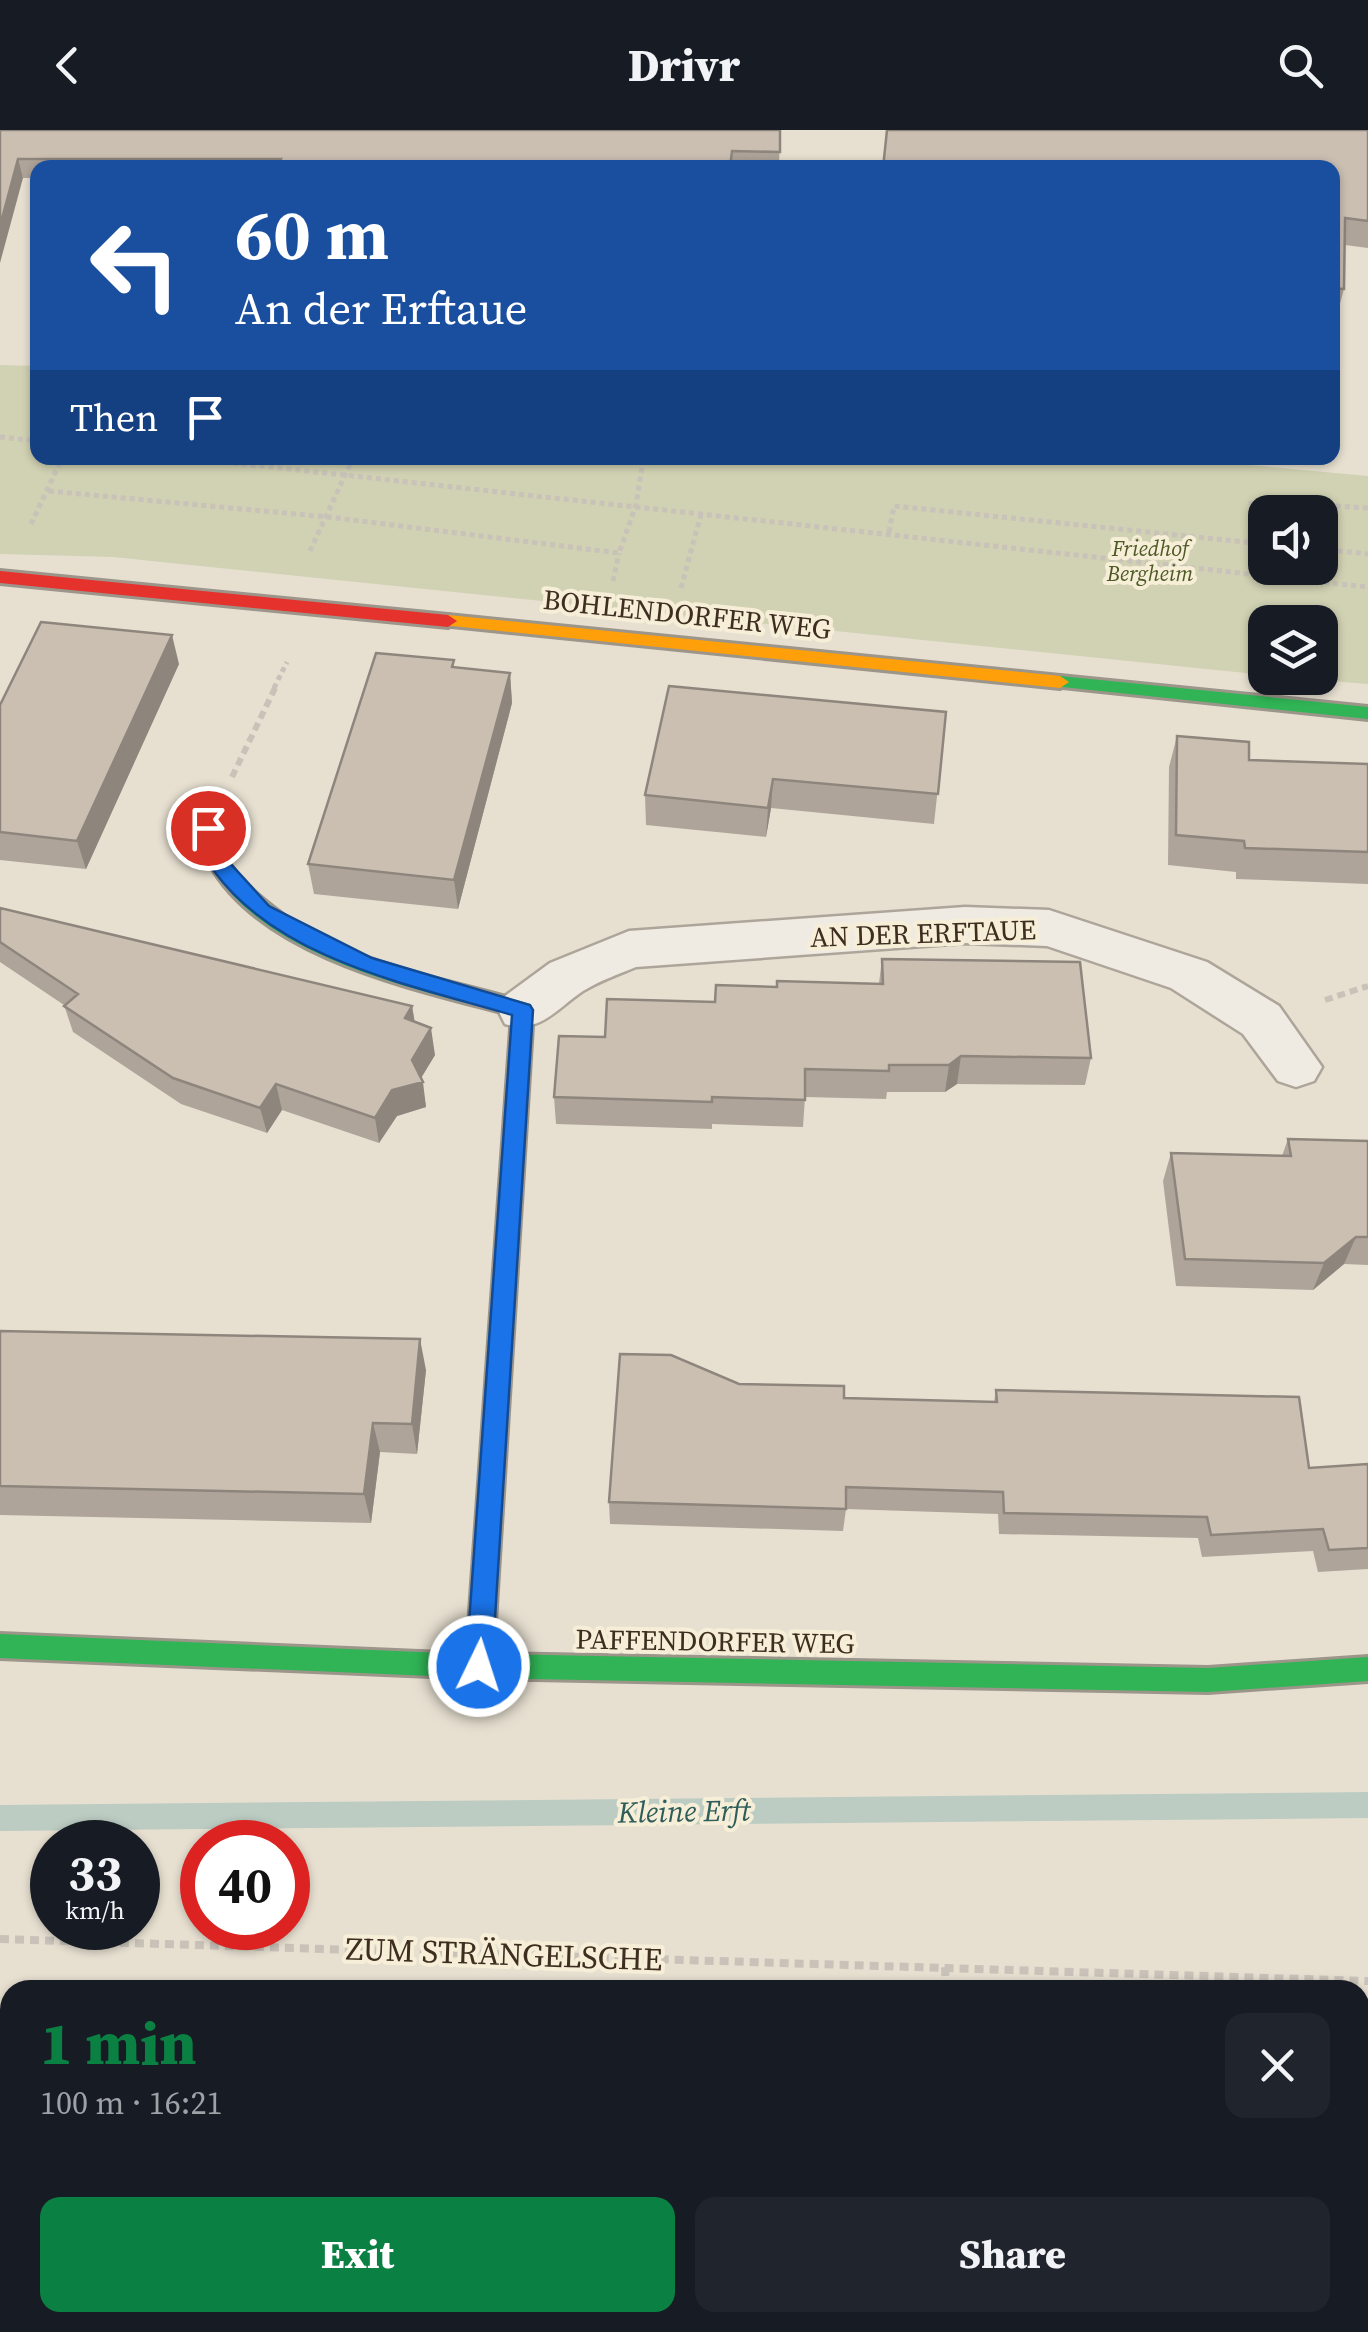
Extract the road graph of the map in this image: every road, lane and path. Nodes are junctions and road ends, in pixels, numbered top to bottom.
1 (0, 437) edge
2 (30, 440) edge
3 (59, 465) edge
4 (252, 465) edge
5 (349, 465) edge
6 (643, 465) edge
7 (344, 475) junction
8 (49, 491) junction
9 (636, 505) junction
10 (1338, 506) edge
11 (1368, 508) edge
12 (328, 517) junction
13 (30, 526) dead end
14 (889, 532) junction
15 (1248, 542) edge
16 (1338, 551) edge
17 (1368, 554) edge
18 (302, 566) dead end
19 (0, 577) edge
20 (1368, 587) edge
21 (314, 606) junction
22 (1368, 713) edge
23 (208, 828) joint
24 (523, 1010) junction
25 (1296, 1067) dead end
26 (0, 1646) edge
27 (479, 1666) junction
28 (1368, 1669) edge
29 (0, 1939) edge
30 (945, 1967) junction
31 (946, 1980) edge
32 (1338, 1980) edge

1 - 2 path
3 - 8 path
4 - 7 path
5 - 7 path
6 - 9 path
7 - 9 path
7 - 12 path
8 - 12 path
8 - 13 path
9 - 12 path
9 - 14 path
10 - 11 path
12 - 18 path
14 - 15 path
14 - 20 path
16 - 17 path
19 - 21 street, BOHLENDORFER WEG
21 - 22 street, BOHLENDORFER WEG
21 - 23 path
23 - 24 street
24 - 25 street, AN DER ERFTAUE
24 - 27 street
26 - 27 street, PAFFENDORFER WEG
27 - 28 street, PAFFENDORFER WEG
29 - 30 path, ZUM STRÄNGELSCHE
30 - 31 path
30 - 32 path, ZUM STRÄNGELSCHE

